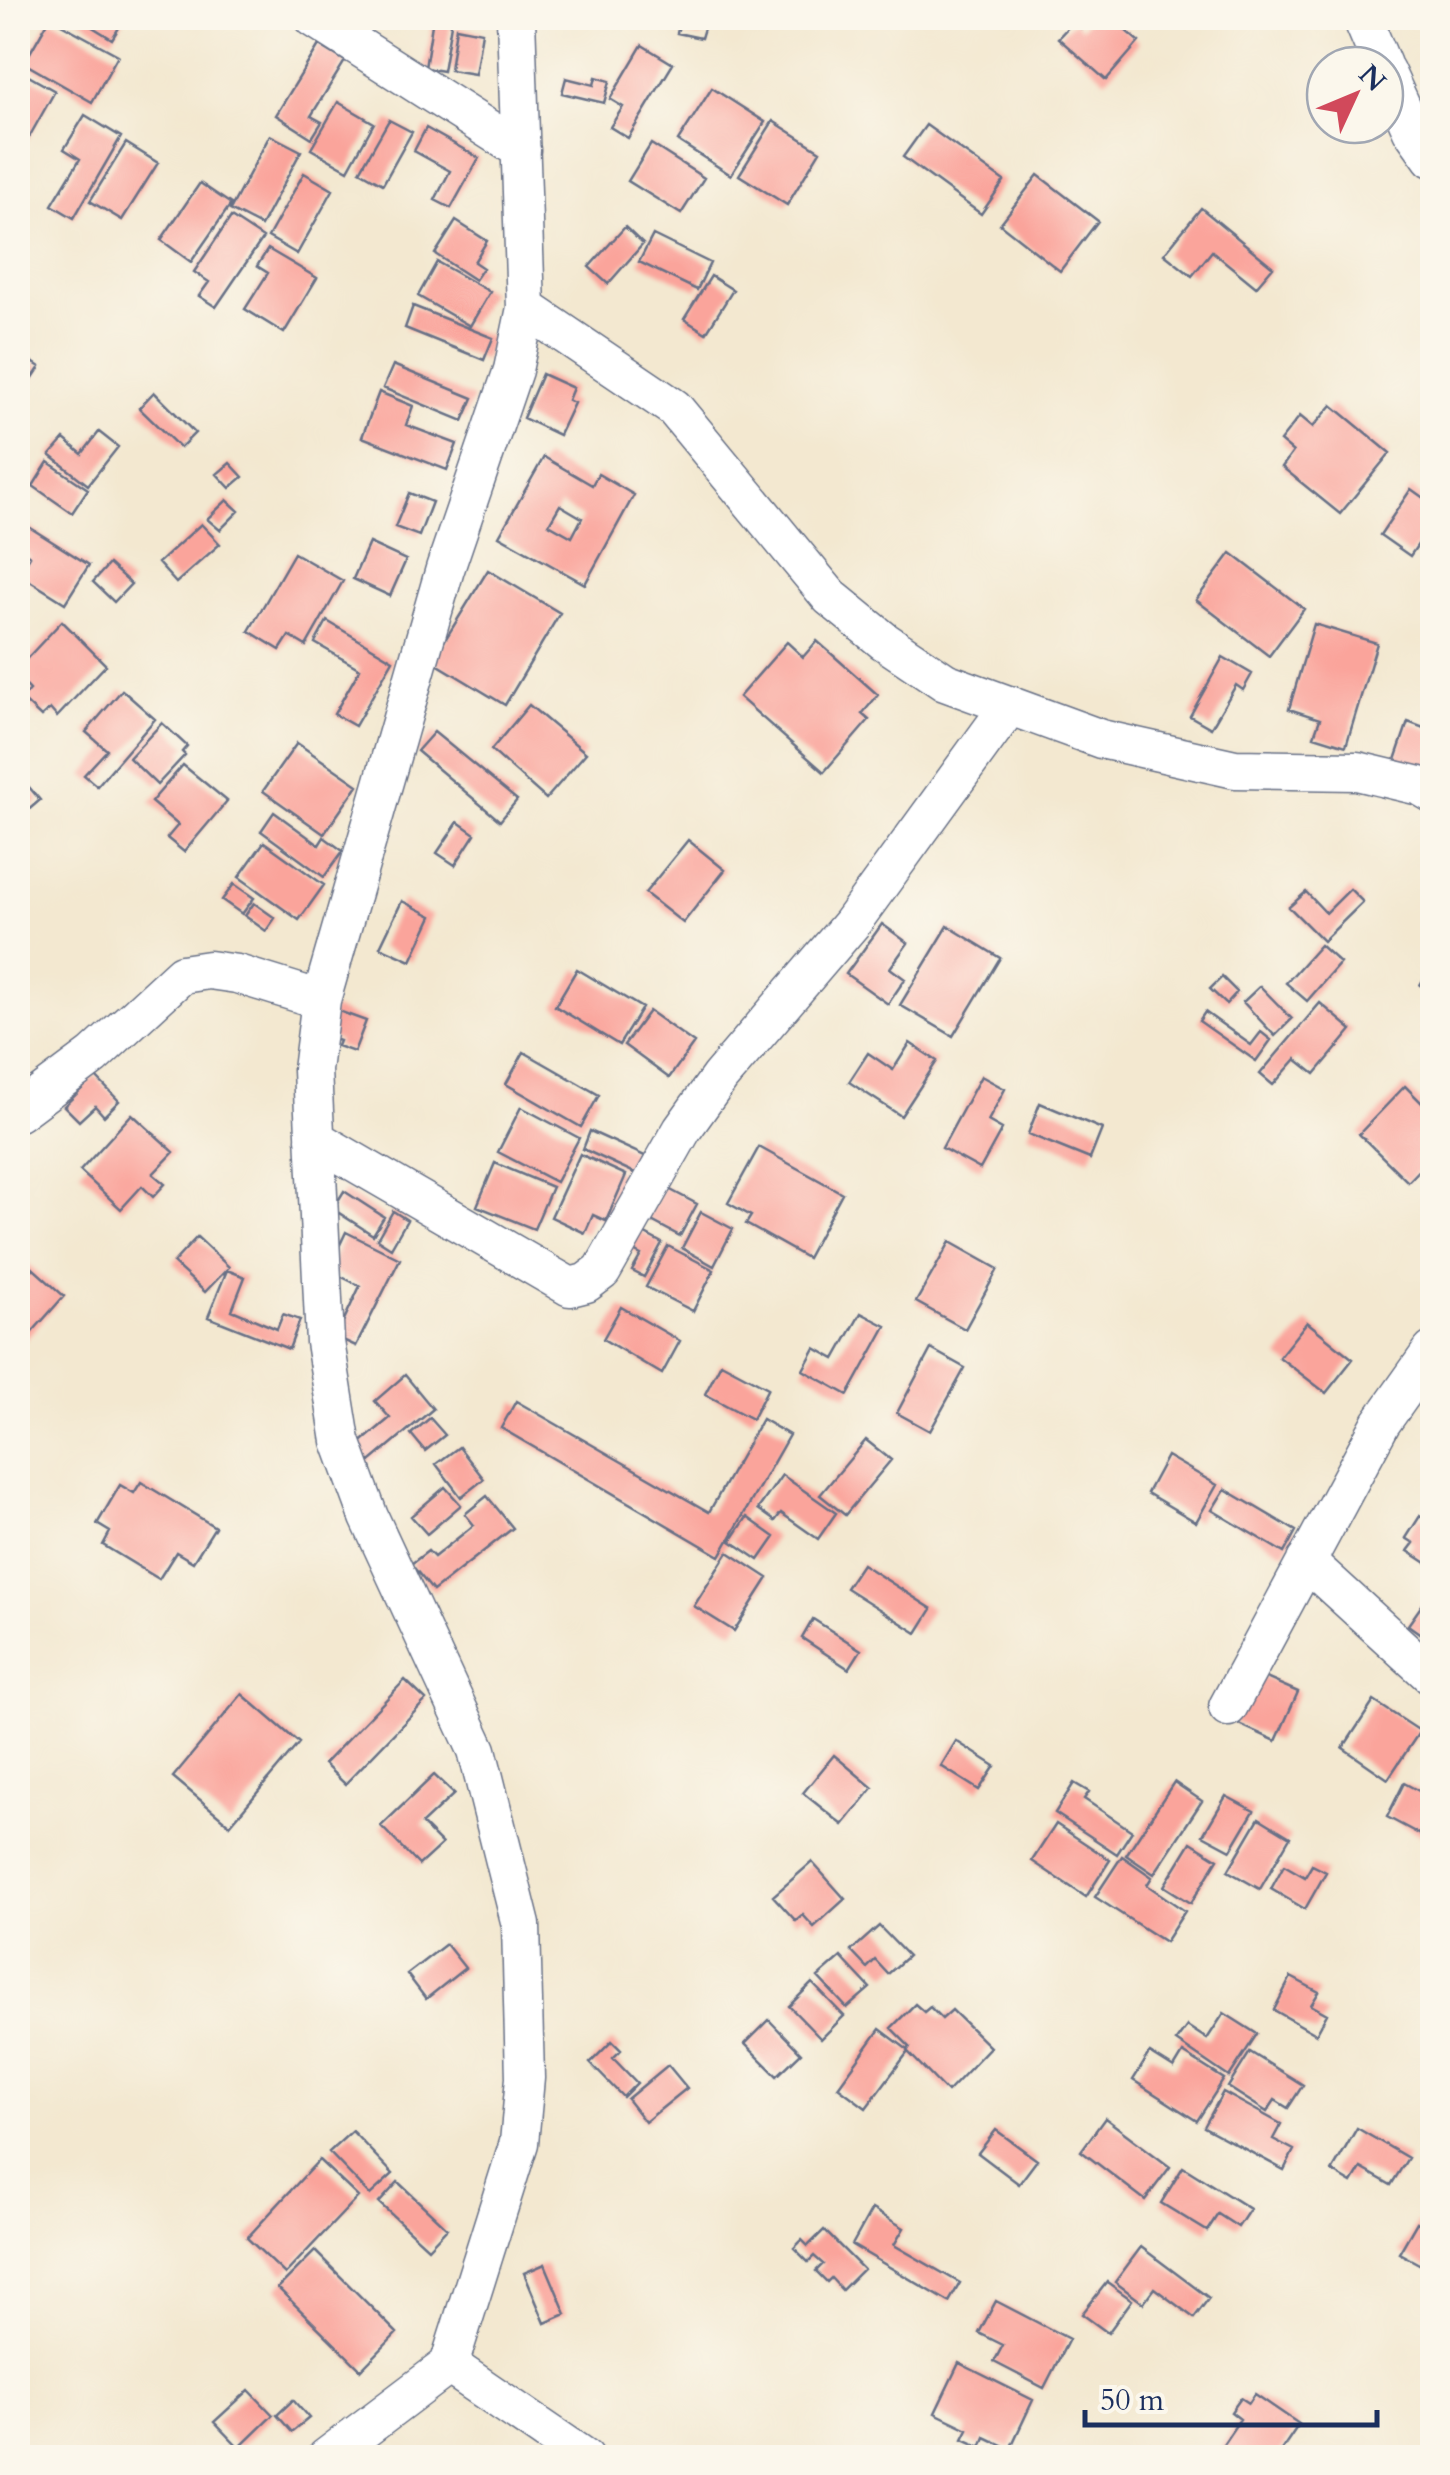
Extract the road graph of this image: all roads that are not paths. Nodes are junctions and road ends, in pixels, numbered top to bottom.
1 (314, 18) edge
2 (516, 18) edge
3 (1362, 18) edge
4 (1374, 45) edge
5 (1405, 114) edge
6 (521, 150) junction
7 (1432, 158) edge
8 (526, 308) junction
9 (1010, 705) junction
10 (1432, 793) edge
11 (321, 1000) junction
12 (18, 1112) edge
13 (316, 1139) junction
14 (1432, 1351) edge
15 (1306, 1561) junction
16 (1432, 1676) edge
17 (1228, 1707) dead end
18 (449, 2365) junction
19 (326, 2458) edge
20 (585, 2458) edge

1 - 6 street
2 - 6 street
3 - 4 street
5 - 7 street
6 - 8 street
8 - 9 street
8 - 11 street
9 - 10 street
9 - 13 street
11 - 12 street
11 - 13 street
13 - 18 street
14 - 15 street
15 - 16 street
15 - 17 street
18 - 19 street
18 - 20 street

